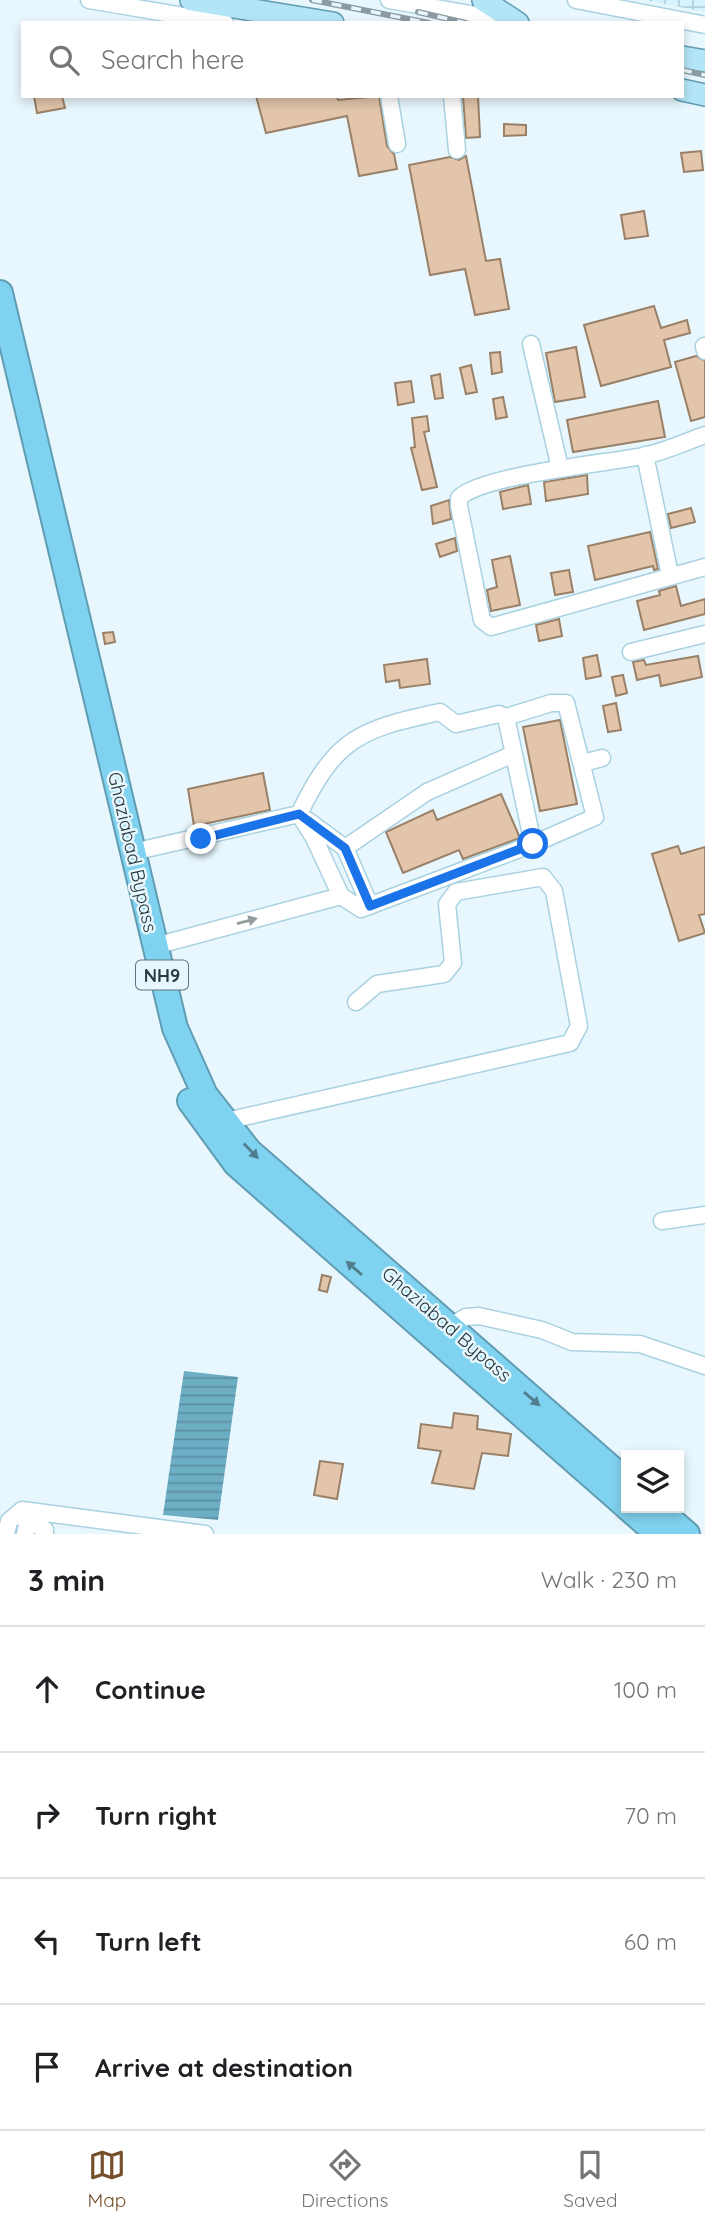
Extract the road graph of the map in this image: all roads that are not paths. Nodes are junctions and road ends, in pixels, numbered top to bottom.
1 (89, 0) edge
2 (191, 0) edge
3 (389, 0) edge
4 (483, 0) edge
5 (576, 0) edge
6 (630, 5) edge
7 (213, 21) edge
8 (321, 21) edge
9 (509, 21) edge
10 (514, 21) edge
11 (705, 25) edge
12 (684, 57) edge
13 (705, 61) edge
14 (684, 90) edge
15 (705, 95) edge
16 (389, 98) edge
17 (452, 98) edge
18 (397, 144) dead end
19 (457, 150) dead end
20 (0, 293) edge
21 (531, 344) dead end
22 (0, 359) edge
23 (705, 435) edge
24 (645, 455) junction
25 (560, 468) junction
26 (705, 567) edge
27 (670, 575) junction
28 (705, 634) edge
29 (631, 652) dead end
30 (506, 717) junction
31 (512, 755) junction
32 (602, 758) dead end
33 (583, 763) junction
34 (110, 781) junction
35 (299, 814) junction
36 (533, 844) junction
37 (345, 848) junction
38 (133, 852) junction
39 (341, 896) junction
40 (370, 906) junction
41 (155, 946) junction
42 (356, 1002) dead end
43 (226, 1121) junction
44 (705, 1215) edge
45 (662, 1221) dead end
46 (449, 1327) junction
47 (705, 1366) edge
48 (621, 1477) edge
49 (621, 1502) edge
50 (634, 1513) edge
51 (663, 1513) edge
52 (15, 1514) edge
53 (6, 1534) edge
54 (25, 1534) edge
55 (45, 1534) edge
56 (205, 1534) edge
57 (658, 1534) edge
58 (687, 1534) edge

1 - 7 street
2 - 8 main road
3 - 9 street
4 - 10 main road
5 - 6 street
6 - 11 street
12 - 13 main road
14 - 15 main road
16 - 18 street
17 - 19 street
20 - 34 highway, Ghaziabad Bypass / NH9
21 - 25 street
22 - 34 highway, Ghaziabad Bypass / NH9
23 - 24 street
24 - 25 street
24 - 27 street
25 - 27 street
26 - 27 street
28 - 29 street
30 - 31 street
30 - 33 street
30 - 35 street
31 - 36 street
31 - 37 street
32 - 33 street
33 - 36 street
34 - 38 highway, Ghaziabad Bypass / NH9
49 -> 34 highway, Ghaziabad Bypass / NH9
35 - 37 street
35 - 38 street
35 - 39 street
36 - 40 street
37 - 40 street
38 - 41 highway, Ghaziabad Bypass / NH9
39 - 40 street
41 -> 39 street
41 - 43 highway, Ghaziabad Bypass / NH9
42 - 43 street
43 -> 46 highway, Ghaziabad Bypass / NH9
44 - 45 street
46 - 47 street
46 -> 48 highway, Ghaziabad Bypass / NH9
50 - 57 highway, Ghaziabad Bypass / NH9
51 - 58 highway
52 - 53 street
52 - 54 street
52 - 55 street
52 - 56 street

